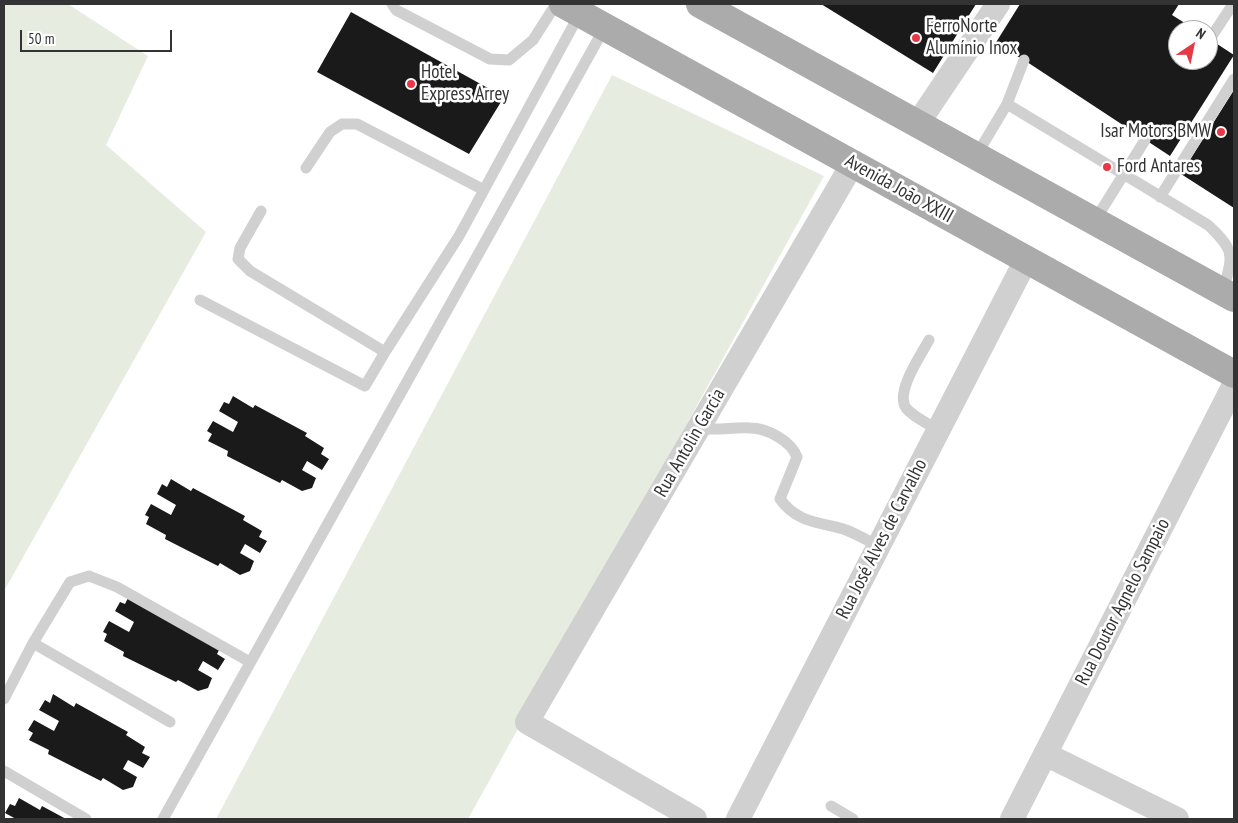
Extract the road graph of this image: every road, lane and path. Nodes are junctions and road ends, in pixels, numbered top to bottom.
1 (392, 4) edge
2 (700, 4) edge
3 (998, 4) edge
4 (1234, 4) edge
5 (566, 7) edge
6 (605, 27) junction
7 (1218, 27) edge
8 (1024, 60) dead end
9 (1234, 79) edge
10 (1007, 104) junction
11 (918, 123) junction
12 (1145, 140) dead end
13 (975, 157) junction
14 (853, 163) junction
15 (306, 168) dead end
16 (1123, 175) junction
17 (484, 190) junction
18 (1160, 197) junction
19 (261, 211) dead end
20 (1094, 222) junction
21 (1026, 260) junction
22 (1229, 295) edge
23 (200, 300) dead end
24 (929, 340) dead end
25 (385, 352) junction
26 (1234, 374) edge
27 (1234, 385) edge
28 (699, 428) junction
29 (938, 430) junction
30 (879, 546) junction
31 (33, 643) junction
32 (250, 662) junction
33 (4, 699) edge
34 (170, 722) dead end
35 (1045, 754) junction
36 (4, 771) edge
37 (830, 806) dead end
38 (86, 819) edge
39 (163, 819) edge
40 (695, 819) edge
41 (738, 819) edge
42 (853, 819) edge
43 (1012, 819) edge
44 (1177, 819) edge

1 - 5 lane
2 - 11 main road
3 - 11 street
4 - 7 lane
5 - 6 main road, Avenida João XXIII
5 - 17 lane
6 - 14 main road, Avenida João XXIII
6 - 32 lane
8 - 10 lane
9 - 18 lane
10 - 13 lane
10 - 16 lane
11 - 13 main road
12 - 16 lane
13 - 20 main road
14 - 21 main road, Avenida João XXIII
14 - 28 street, Rua Antolin Garcia
15 - 17 lane
16 - 18 lane
16 - 20 lane
17 - 25 lane
18 - 22 lane
19 - 25 lane
20 - 22 main road
21 - 26 main road, Avenida João XXIII
21 - 29 street, Rua José Alves de Carvalho
23 - 25 lane
24 - 29 lane
27 - 35 street, Rua Doutor Agnelo Sampaio
28 - 30 lane
28 - 40 street, Rua Antolin Garcia
29 - 30 street, Rua José Alves de Carvalho
30 - 41 street, Rua José Alves de Carvalho
31 - 32 lane
31 - 33 lane
31 - 34 lane
32 - 39 lane
35 - 43 street, Rua Doutor Agnelo Sampaio
35 - 44 street
36 - 38 lane
37 - 42 lane

